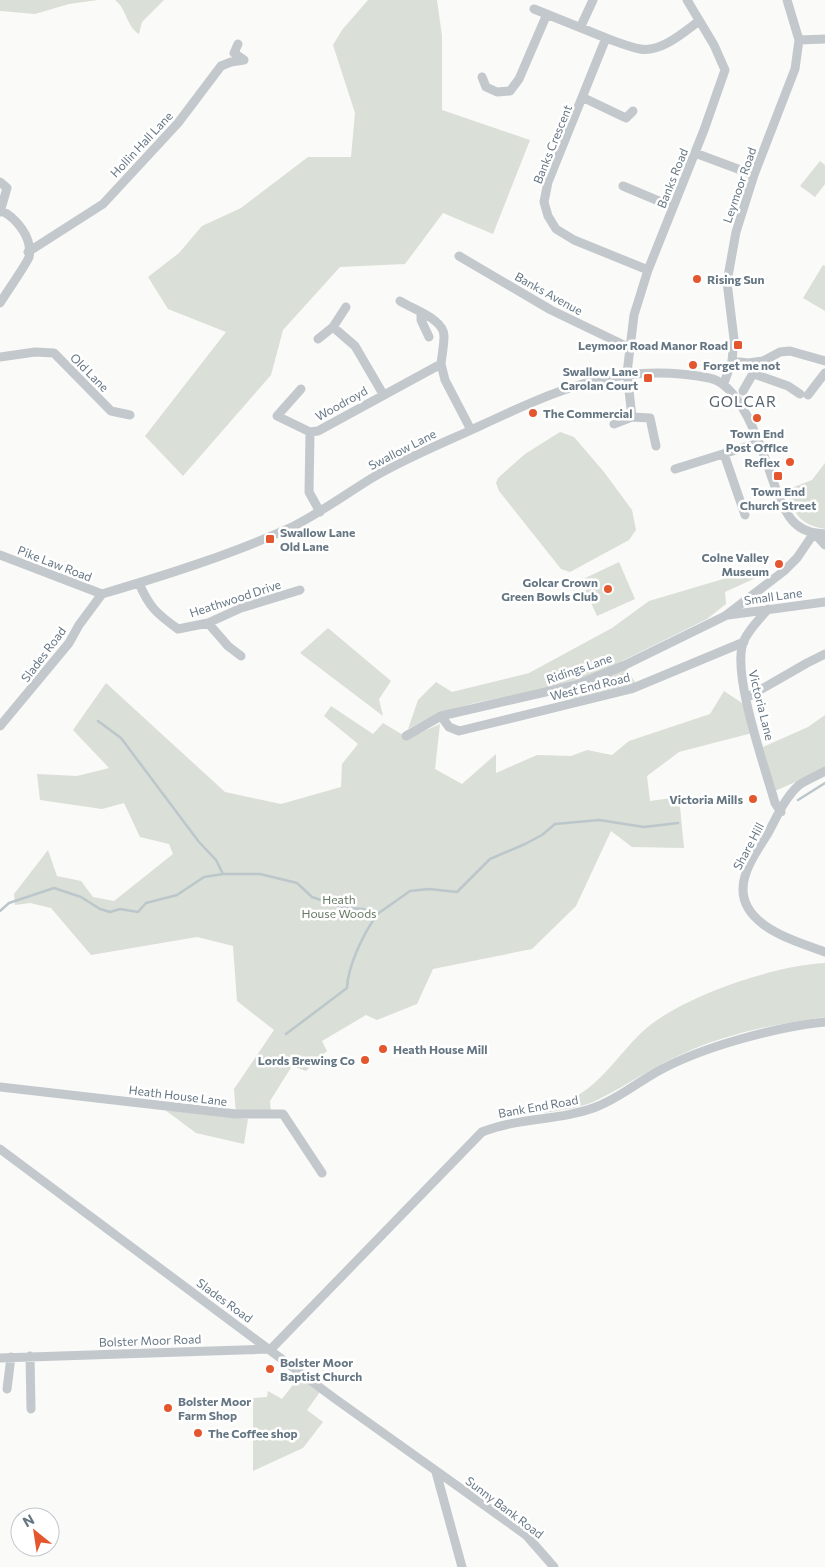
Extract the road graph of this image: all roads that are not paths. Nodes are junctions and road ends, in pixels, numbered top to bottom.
1 (593, 0) edge
2 (686, 0) edge
3 (787, 0) edge
4 (534, 9) dead end
5 (547, 14) junction
6 (699, 21) junction
7 (581, 26) junction
8 (603, 36) junction
9 (825, 38) edge
10 (798, 40) junction
11 (238, 44) dead end
12 (482, 77) dead end
13 (584, 98) junction
14 (633, 111) dead end
15 (695, 153) junction
16 (754, 175) junction
17 (0, 182) edge
18 (623, 186) dead end
19 (673, 207) junction
20 (0, 211) edge
21 (28, 252) junction
22 (459, 256) dead end
23 (648, 270) junction
24 (400, 301) dead end
25 (0, 303) edge
26 (346, 307) dead end
27 (421, 314) junction
28 (333, 327) junction
29 (429, 337) dead end
30 (318, 339) dead end
31 (630, 348) junction
32 (0, 357) edge
33 (732, 361) junction
34 (825, 361) edge
35 (756, 362) junction
36 (441, 364) junction
37 (627, 373) junction
38 (825, 373) edge
39 (754, 374) junction
40 (724, 382) junction
41 (301, 389) dead end
42 (743, 391) dead end
43 (383, 394) junction
44 (130, 415) dead end
45 (632, 417) junction
46 (614, 424) dead end
47 (471, 430) junction
48 (310, 432) junction
49 (758, 443) junction
50 (656, 446) dead end
51 (724, 454) junction
52 (675, 469) dead end
53 (320, 512) junction
54 (745, 515) dead end
55 (814, 533) junction
56 (825, 534) edge
57 (825, 546) edge
58 (0, 555) edge
59 (139, 583) junction
60 (300, 590) dead end
61 (102, 594) junction
62 (825, 602) edge
63 (768, 609) junction
64 (725, 616) junction
65 (208, 623) junction
66 (744, 642) junction
67 (825, 654) edge
68 (241, 656) dead end
69 (746, 698) junction
70 (441, 716) junction
71 (0, 726) edge
72 (406, 736) dead end
73 (825, 772) edge
74 (781, 812) junction
75 (825, 952) edge
76 (825, 1022) edge
77 (0, 1087) edge
78 (0, 1149) edge
79 (322, 1173) dead end
80 (270, 1349) junction
81 (30, 1356) junction
82 (11, 1357) junction
83 (0, 1358) edge
84 (7, 1389) dead end
85 (31, 1408) dead end
86 (436, 1472) junction
87 (462, 1567) edge
88 (554, 1567) edge

1 - 7 street
2 - 6 street, Banks Road
3 - 10 street, Leymoor Road
4 - 5 street
5 - 7 street
5 - 12 street
6 - 8 street
6 - 15 street, Banks Road
7 - 8 street
8 - 13 street, Banks Crescent
9 - 10 street
10 - 16 street, Leymoor Road
11 - 21 street, Hollin Hall Lane
13 - 14 street
13 - 23 street, Banks Crescent
15 - 16 street
15 - 19 street, Banks Road
16 - 33 street, Leymoor Road
17 - 20 street
18 - 19 street
19 - 23 street, Banks Road
20 - 21 street
21 - 25 street
22 - 31 street, Banks Avenue
23 - 31 street, Banks Road
24 - 27 street
26 - 28 street
27 - 29 street
27 - 36 street
28 - 30 street
28 - 43 street, Woodroyd
31 - 37 street, Banks Road
32 - 44 street, Old Lane
33 - 35 street
33 - 40 street, Leymoor Road
34 - 35 street
35 - 39 street
36 - 43 street, Woodroyd
36 - 47 street
37 - 40 street, Swallow Lane
37 - 45 street, Banks Road
37 - 47 street, Swallow Lane
38 - 39 street
39 - 42 street
40 - 49 street
41 - 48 street, Woodroyd
43 - 48 street, Woodroyd
45 - 46 street
45 - 50 street
47 - 53 street, Swallow Lane
48 - 53 street, Woodroyd
49 - 51 street
49 - 55 street
51 - 52 street
51 - 54 street
53 - 59 street, Swallow Lane
55 - 56 street
55 - 57 street
55 - 64 street
58 - 61 street, Pike Law Road
59 - 61 street, Swallow Lane
59 - 65 street, Heathwood Drive
60 - 65 street, Heathwood Drive
61 - 71 street, Slades Road
62 - 63 street, Small Lane
63 - 64 street, Small Lane
63 - 66 street, Victoria Lane
64 - 70 street, Ridings Lane
65 - 68 street
66 - 69 street, Victoria Lane
66 - 70 street, West End Road
67 - 69 street
69 - 74 street, Victoria Lane
70 - 72 street, Ridings Lane
73 - 74 street, Share Hill
74 - 75 street, Share Hill
76 - 80 street, Bank End Road
77 - 79 street, Heath House Lane
78 - 80 street, Slades Road
80 - 81 street, Bolster Moor Road
80 - 86 street, Slades Road
81 - 82 street, Bolster Moor Road
81 - 85 street
82 - 83 street, Bolster Moor Road
82 - 84 street
86 - 87 street
86 - 88 street, Sunny Bank Road

